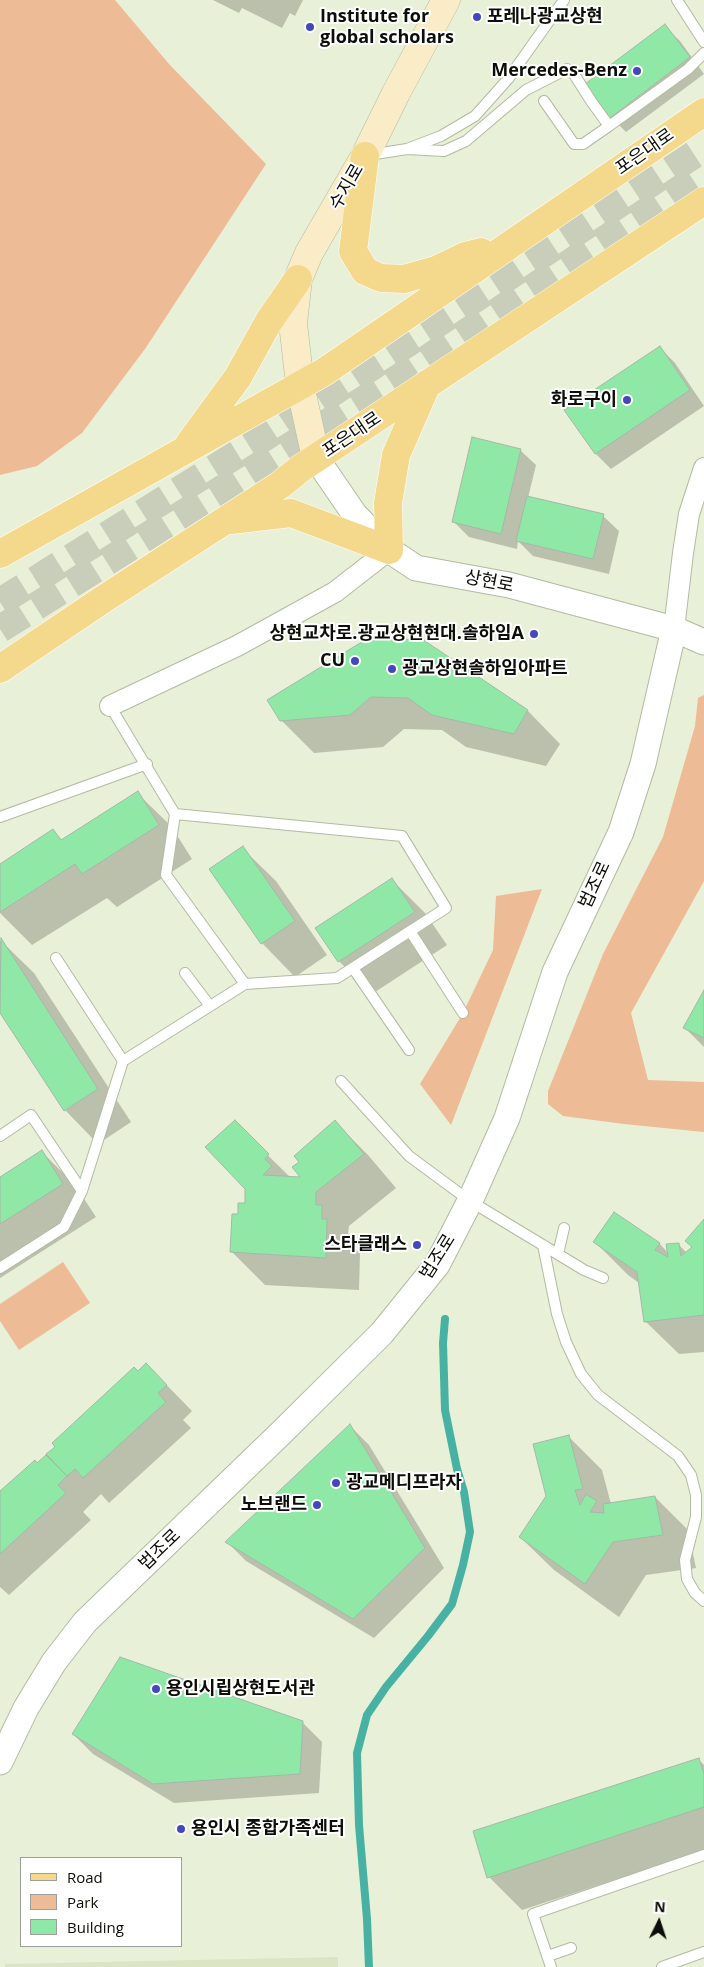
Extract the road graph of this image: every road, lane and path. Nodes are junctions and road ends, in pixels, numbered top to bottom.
1 (446, 0) edge
2 (564, 0) edge
3 (677, 0) edge
4 (704, 42) edge
5 (704, 53) edge
6 (544, 101) dead end
7 (704, 112) edge
8 (609, 126) junction
9 (406, 149) junction
10 (365, 156) junction
11 (704, 201) edge
12 (516, 241) junction
13 (298, 279) junction
14 (428, 384) junction
15 (300, 385) junction
16 (184, 451) junction
17 (316, 458) junction
18 (704, 468) edge
19 (225, 520) junction
20 (389, 550) junction
21 (0, 554) edge
22 (674, 630) junction
23 (704, 642) edge
24 (0, 669) edge
25 (110, 706) joint
26 (146, 764) junction
27 (175, 814) junction
28 (0, 817) edge
29 (410, 931) junction
30 (56, 958) dead end
31 (353, 968) junction
32 (185, 973) dead end
33 (245, 984) junction
34 (210, 1006) junction
35 (463, 1013) dead end
36 (409, 1050) dead end
37 (123, 1061) junction
38 (341, 1081) dead end
39 (0, 1136) edge
40 (82, 1191) junction
41 (470, 1201) junction
42 (564, 1228) dead end
43 (543, 1245) junction
44 (558, 1254) junction
45 (0, 1268) edge
46 (603, 1278) dead end
47 (700, 1516) edge
48 (704, 1601) edge
49 (0, 1762) edge
50 (704, 1855) edge
51 (571, 1948) dead end
52 (704, 1952) edge
53 (548, 1956) junction
54 (551, 1967) edge
55 (662, 1967) edge

1 - 10 main road, 수지로
2 - 9 lane
3 - 4 lane
5 - 8 lane
6 - 8 lane
7 - 12 main road, 포은대로
8 - 9 lane
9 - 10 lane
10 - 12 main road
10 - 13 main road, 수지로
11 - 14 main road, 포은대로
12 - 15 main road, 포은대로
13 - 15 main road, 수지로
13 - 16 main road
14 - 17 main road, 포은대로
14 - 20 main road
15 - 16 main road, 포은대로
15 - 17 main road, 수지로
16 - 21 main road, 포은대로
17 - 19 main road, 포은대로
17 - 20 street, 상현로
18 - 22 street
19 - 20 main road
19 - 24 main road, 포은대로
20 - 22 street, 상현로
20 - 25 street
22 - 23 street, 상현로
22 - 41 street, 법조로
25 - 26 lane
26 - 27 lane
26 - 28 lane
27 - 29 lane
27 - 33 lane
29 - 31 lane
29 - 35 lane
30 - 37 lane
31 - 33 lane
31 - 36 lane
32 - 34 lane
33 - 34 lane
34 - 37 lane
37 - 40 lane
38 - 41 lane
39 - 40 lane
40 - 45 lane
41 - 43 lane
41 - 49 street, 법조로
42 - 44 lane
43 - 44 lane
43 - 47 lane
44 - 46 lane
47 - 48 lane
50 - 53 lane
51 - 53 lane
52 - 55 lane
53 - 54 lane

